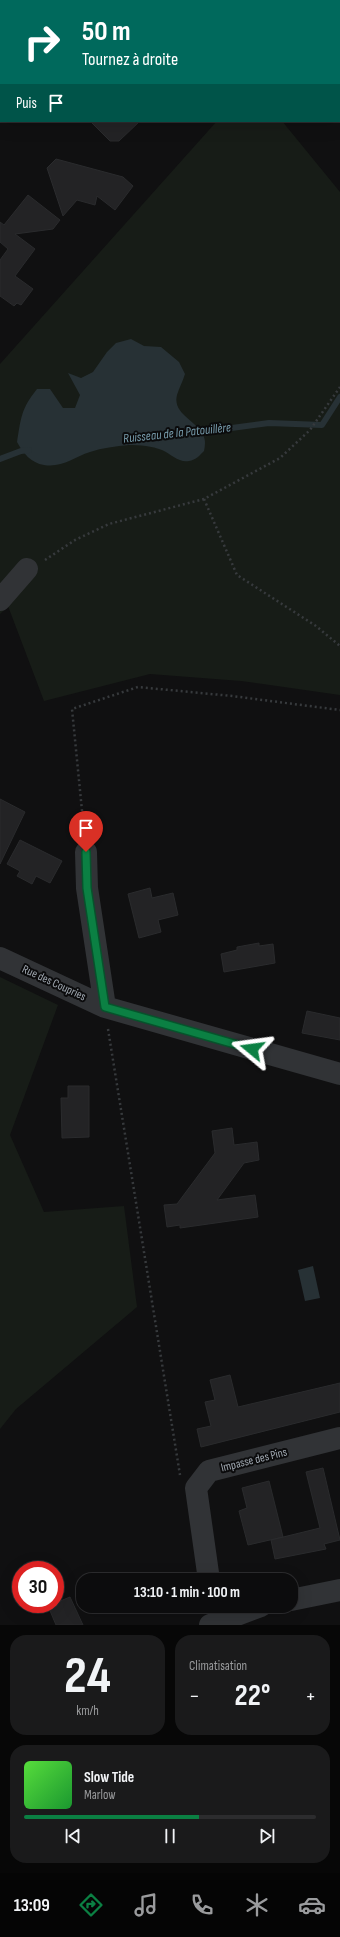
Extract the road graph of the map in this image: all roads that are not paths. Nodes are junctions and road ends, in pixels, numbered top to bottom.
1 (27, 569) road end
2 (0, 600) edge
3 (86, 852) road end
4 (0, 958) edge
5 (105, 1007) junction
6 (340, 1074) edge
7 (340, 1438) edge
8 (208, 1573) edge
9 (340, 1590) edge
10 (298, 1599) edge
11 (237, 1613) edge
12 (213, 1620) edge

1 - 2 street
3 - 5 street
4 - 5 street, Rue des Coupries
5 - 6 street, Rue des Coupries
7 - 8 street, Impasse des Pins
9 - 10 street
11 - 12 street

